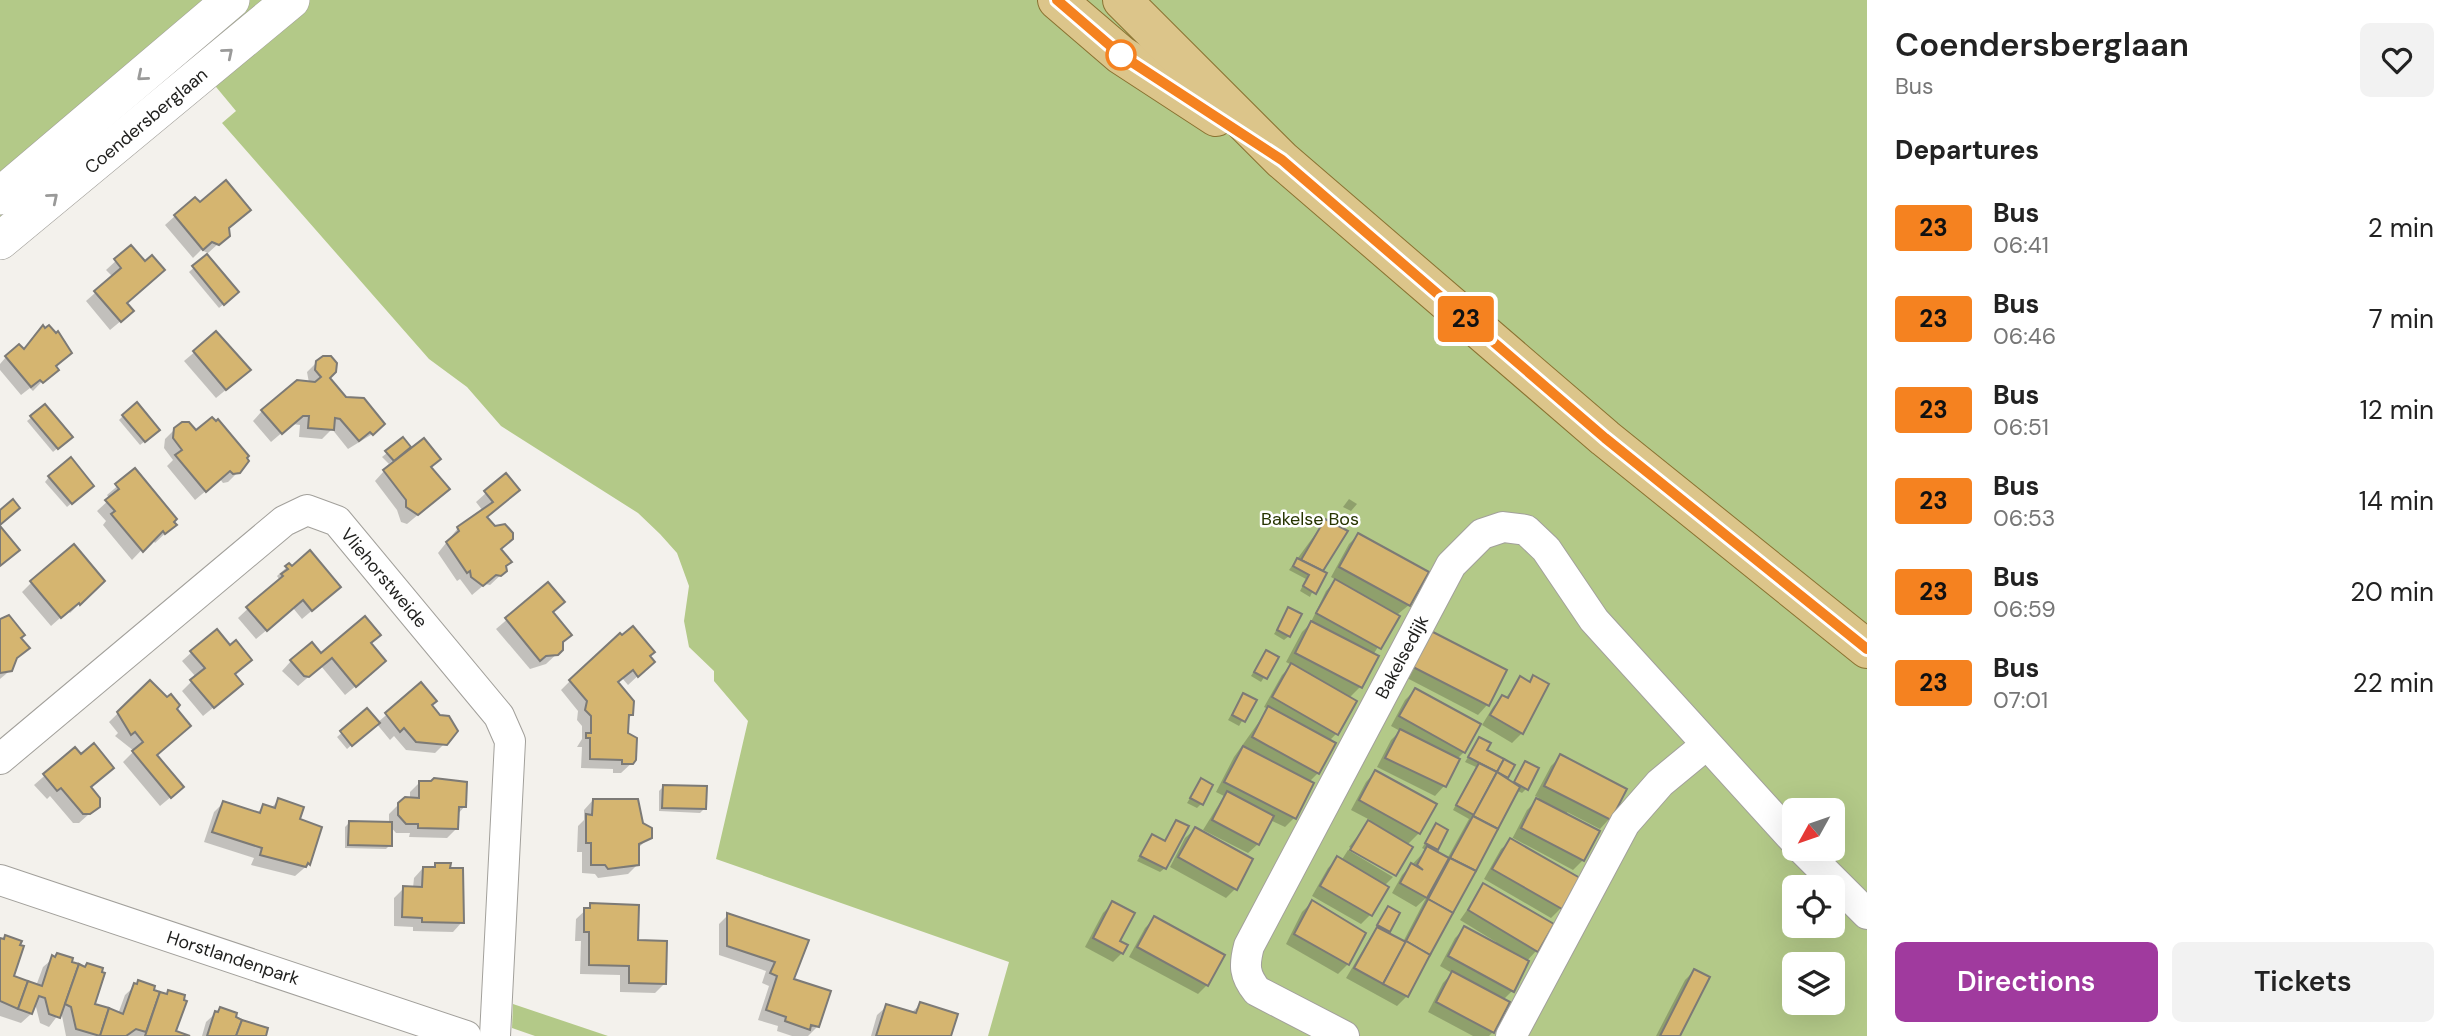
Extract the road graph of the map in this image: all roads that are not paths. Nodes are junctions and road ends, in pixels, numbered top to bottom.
1 (231, 0) edge
2 (291, 0) edge
3 (1057, 0) edge
4 (1122, 0) edge
5 (1282, 160) junction
6 (0, 196) edge
7 (0, 241) edge
8 (1867, 649) edge
9 (1706, 745) junction
10 (0, 759) edge
11 (1782, 827) edge
12 (1814, 861) edge
13 (0, 880) edge
14 (1867, 914) edge
15 (466, 1036) edge
16 (495, 1036) edge
17 (1344, 1036) edge
18 (1511, 1036) edge

1 -> 6 street, Coendersberglaan
7 -> 2 street, Coendersberglaan
3 - 5 main road
4 - 5 main road
5 - 8 main road
9 - 11 street, Bakelsedijk
9 - 17 street, Bakelsedijk
9 - 18 street
10 - 16 street, Vliehorstweide
12 - 14 street
13 - 15 street, Horstlandenpark

